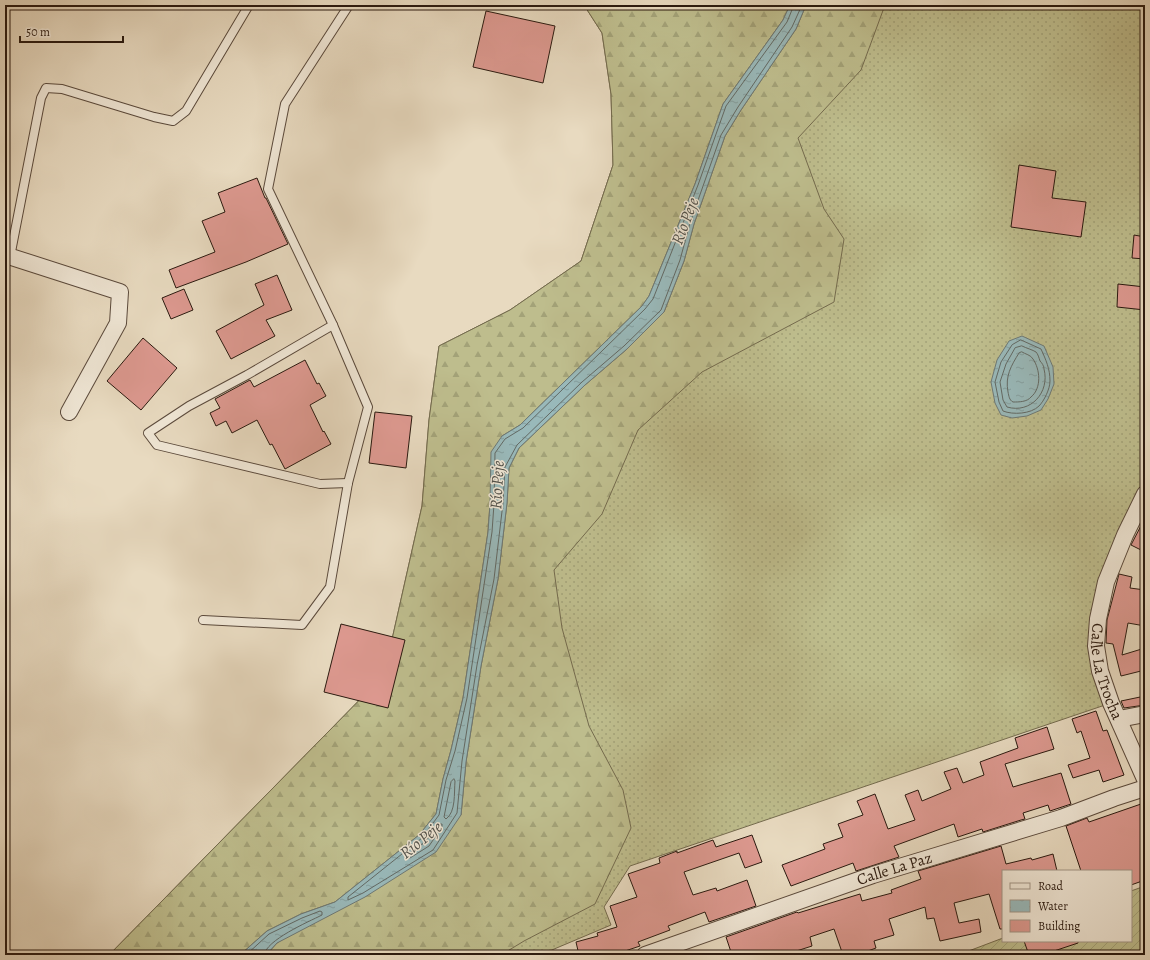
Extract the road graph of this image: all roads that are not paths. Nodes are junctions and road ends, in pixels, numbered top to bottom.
1 (249, 5) edge
2 (349, 5) edge
3 (7, 256) edge
4 (333, 325) junction
5 (69, 412) dead end
6 (348, 483) junction
7 (1145, 494) edge
8 (203, 620) dead end
9 (1145, 714) edge
10 (1119, 719) junction
11 (1145, 780) edge
12 (1145, 788) edge
13 (645, 955) edge

1 - 3 lane
2 - 4 lane
3 - 5 street
4 - 6 lane
4 - 6 lane
6 - 8 lane
7 - 10 street, Calle La Trocha
9 - 10 street
10 - 11 street, Calle La Trocha
12 - 13 street, Calle La Paz

